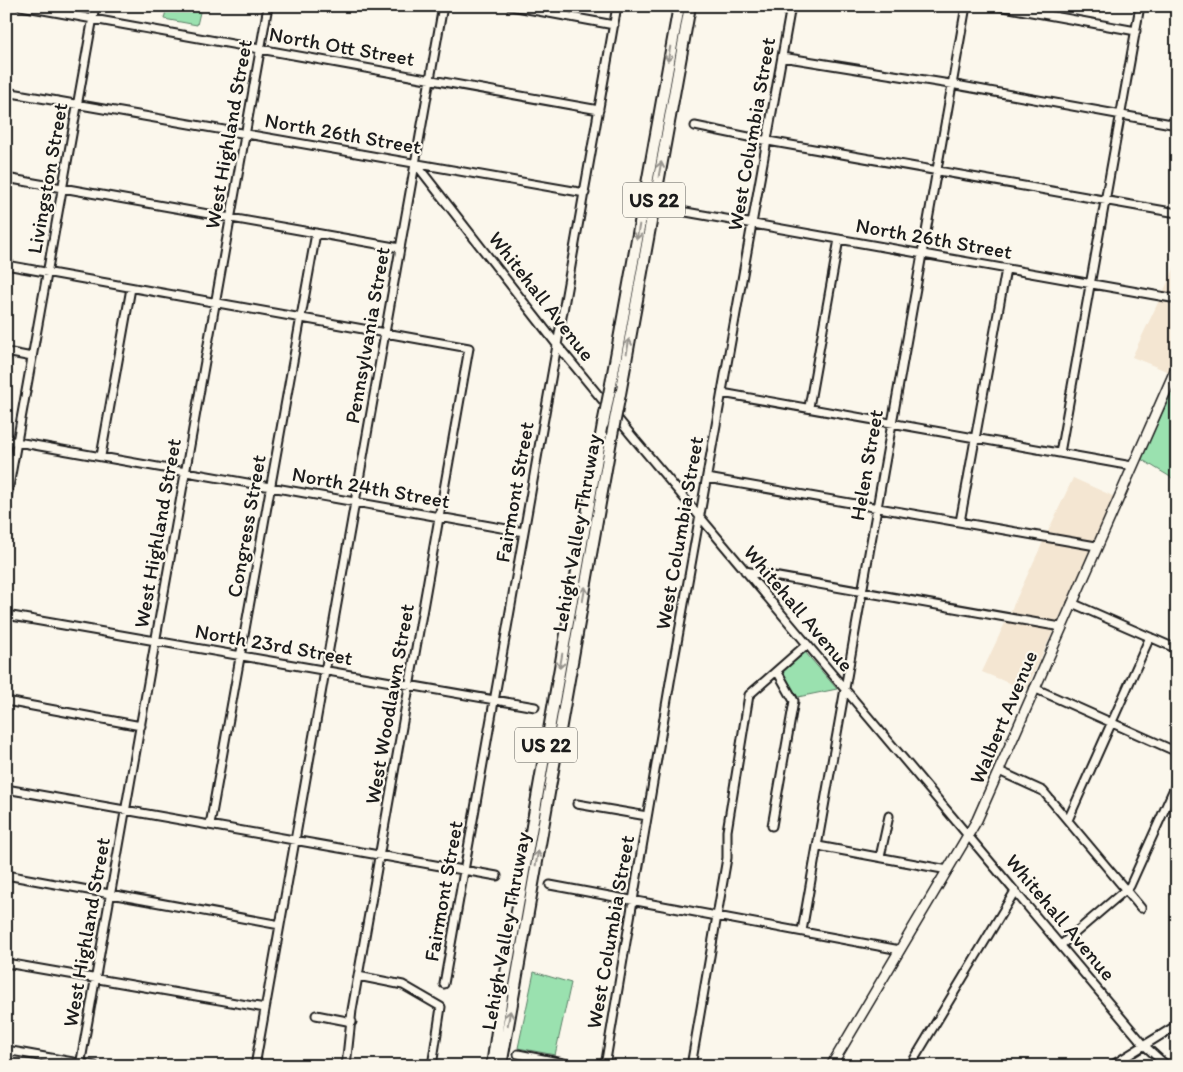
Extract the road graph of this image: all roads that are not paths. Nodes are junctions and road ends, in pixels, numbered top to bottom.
1 (21, 6) edge
2 (95, 6) edge
3 (268, 6) edge
4 (443, 6) edge
5 (511, 6) edge
6 (617, 6) edge
7 (678, 6) edge
8 (690, 6) edge
9 (791, 6) edge
10 (966, 6) edge
11 (998, 6) edge
12 (1140, 6) edge
13 (93, 19) junction
14 (614, 25) junction
15 (1136, 31) junction
16 (260, 49) junction
17 (782, 57) junction
18 (430, 80) junction
19 (952, 85) junction
20 (6, 92) edge
21 (78, 104) junction
22 (599, 110) junction
23 (1120, 115) junction
24 (1177, 125) edge
25 (696, 126) dead end
26 (246, 134) junction
27 (768, 141) junction
28 (416, 164) junction
29 (937, 170) junction
30 (6, 178) edge
31 (63, 188) junction
32 (584, 193) junction
33 (1106, 200) junction
34 (686, 212) dead end
35 (1177, 213) edge
36 (232, 218) junction
37 (752, 224) junction
38 (316, 233) junction
39 (839, 239) junction
40 (400, 248) junction
41 (922, 254) junction
42 (6, 265) edge
43 (1006, 269) junction
44 (47, 272) junction
45 (1091, 284) junction
46 (131, 288) junction
47 (1177, 299) edge
48 (216, 303) junction
49 (301, 317) junction
50 (385, 333) junction
51 (558, 346) junction
52 (6, 352) edge
53 (32, 357) junction
54 (1177, 366) edge
55 (722, 394) junction
56 (809, 407) junction
57 (891, 424) junction
58 (976, 438) junction
59 (6, 440) edge
60 (17, 442) junction
61 (1060, 453) junction
62 (101, 456) junction
63 (1132, 466) junction
64 (186, 471) junction
65 (707, 478) junction
66 (271, 487) junction
67 (355, 502) junction
68 (6, 503) edge
69 (876, 507) junction
70 (440, 517) junction
71 (700, 517) junction
72 (960, 522) junction
73 (524, 532) junction
74 (1096, 546) junction
75 (745, 571) junction
76 (862, 591) junction
77 (1072, 603) junction
78 (6, 615) edge
79 (1061, 627) junction
80 (1150, 637) junction
81 (156, 641) junction
82 (806, 645) junction
83 (1177, 649) edge
84 (240, 657) junction
85 (325, 671) junction
86 (776, 671) junction
87 (410, 687) junction
88 (1034, 688) junction
89 (844, 690) junction
90 (6, 701) edge
91 (495, 701) junction
92 (535, 707) dead end
93 (1112, 724) junction
94 (141, 726) junction
95 (1177, 752) edge
96 (999, 771) junction
97 (1177, 782) edge
98 (6, 789) edge
99 (577, 804) dead end
100 (126, 810) junction
101 (647, 816) junction
102 (888, 816) dead end
103 (1068, 820) junction
104 (210, 825) junction
105 (772, 826) dead end
106 (969, 835) junction
107 (295, 840) junction
108 (818, 846) junction
109 (380, 855) junction
110 (880, 857) junction
111 (948, 870) junction
112 (464, 871) junction
113 (6, 875) edge
114 (497, 876) dead end
115 (550, 884) dead end
116 (1126, 890) junction
117 (1016, 891) junction
118 (111, 894) junction
119 (632, 901) junction
120 (1141, 908) dead end
121 (717, 916) junction
122 (280, 925) junction
123 (802, 931) junction
124 (1061, 945) junction
125 (900, 950) junction
126 (6, 963) edge
127 (358, 976) junction
128 (96, 979) junction
129 (444, 984) dead end
130 (265, 1008) junction
131 (316, 1015) dead end
132 (352, 1022) junction
133 (1177, 1025) edge
134 (1145, 1046) junction
135 (6, 1050) edge
136 (518, 1054) dead end
137 (80, 1064) edge
138 (95, 1066) edge
139 (255, 1066) edge
140 (346, 1066) edge
141 (432, 1066) edge
142 (492, 1066) edge
143 (501, 1066) edge
144 (578, 1066) edge
145 (605, 1066) edge
146 (691, 1066) edge
147 (831, 1066) edge
148 (910, 1066) edge
149 (1111, 1066) edge
150 (1167, 1066) edge

1 - 13 street, North Ott Street
2 - 13 street, Livingston Street
3 - 16 street, West Highland Street
4 - 18 street, Pennsylvania Street
5 - 14 street
6 - 14 street, Fairmont Street
7 -> 142 highway, Lehigh Valley Thruway / US 22, bridge
143 -> 8 highway, Lehigh Valley Thruway / US 22, bridge
9 - 17 street, West Columbia Street
10 - 19 street, Helen Street
11 - 15 street
12 - 15 street
13 - 16 street, North Ott Street
13 - 21 street, Livingston Street
14 - 22 street, Fairmont Street
15 - 23 street
16 - 18 street, North Ott Street
16 - 26 street, West Highland Street
17 - 19 street
17 - 27 street, West Columbia Street
18 - 22 street, North Ott Street
18 - 28 street, Pennsylvania Street
19 - 23 street
19 - 29 street, Helen Street
20 - 21 street, North 26th Street
21 - 26 street, North 26th Street
21 - 31 street, Livingston Street
22 - 32 street, Fairmont Street
23 - 24 street
23 - 33 street
25 - 27 street
26 - 28 street, North 26th Street
26 - 36 street, West Highland Street
27 - 29 street
27 - 37 street, West Columbia Street
28 - 32 street, North 26th Street
28 - 40 street, Pennsylvania Street
28 - 51 street, Whitehall Avenue
29 - 33 street
29 - 41 street, Helen Street
30 - 31 street
31 - 36 street
31 - 44 street, Livingston Street
32 - 51 street, Fairmont Street
33 - 35 street
33 - 45 street
34 - 37 street, North 26th Street
36 - 38 street
36 - 48 street, West Highland Street
37 - 39 street, North 26th Street
37 - 55 street, West Columbia Street
38 - 40 street
38 - 49 street, Congress Street
39 - 41 street, North 26th Street
39 - 56 street
40 - 50 street, Pennsylvania Street
41 - 43 street, North 26th Street
41 - 57 street, Helen Street
42 - 44 street
43 - 45 street, North 26th Street
43 - 58 street
44 - 46 street
44 - 53 street, Livingston Street
45 - 47 street, North 26th Street
45 - 61 street
46 - 48 street
46 - 62 street
48 - 49 street
48 - 64 street, West Highland Street
49 - 50 street
49 - 66 street, Congress Street
50 - 67 street, Pennsylvania Street
50 - 70 street, West Woodlawn Street
51 - 71 street, Whitehall Avenue
51 - 73 street, Fairmont Street
52 - 53 street
53 - 60 street, Livingston Street
54 - 63 main road, Walbert Avenue
55 - 56 street
55 - 65 street, West Columbia Street
56 - 57 street
57 - 58 street
57 - 69 street, Helen Street
58 - 61 street
58 - 72 street
59 - 60 street, North 24th Street
60 - 62 street, North 24th Street
60 - 68 street, Livingston Street
61 - 63 street
62 - 64 street, North 24th Street
63 - 74 main road, Walbert Avenue
64 - 66 street, North 24th Street
64 - 81 street, West Highland Street
65 - 69 street
65 - 71 street, West Columbia Street
66 - 67 street, North 24th Street
66 - 84 street, Congress Street
67 - 70 street, North 24th Street
67 - 85 street, Pennsylvania Street
69 - 72 street
69 - 76 street, Helen Street
70 - 73 street, North 24th Street
70 - 87 street, West Woodlawn Street
71 - 75 street, Whitehall Avenue
71 - 101 street, West Columbia Street
72 - 74 street
73 - 91 street, Fairmont Street
74 - 77 main road, Walbert Avenue
75 - 76 street
75 - 82 street, Whitehall Avenue
76 - 79 street
76 - 89 street, Helen Street
77 - 79 main road, Walbert Avenue
77 - 80 street
78 - 81 street, North 23rd Street
79 - 88 main road, Walbert Avenue
80 - 83 street
80 - 93 street
81 - 84 street, North 23rd Street
81 - 94 street, West Highland Street
82 - 86 street
82 - 89 street, Whitehall Avenue
84 - 85 street, North 23rd Street
84 - 104 street, Congress Street
85 - 87 street, North 23rd Street
85 - 107 street, Pennsylvania Street
86 - 105 street
86 - 121 street
87 - 91 street, North 23rd Street
87 - 109 street, West Woodlawn Street
88 - 93 street
88 - 96 main road, Walbert Avenue
89 - 106 street, Whitehall Avenue
89 - 108 street, Helen Street
90 - 94 street
91 - 92 street, North 23rd Street
91 - 112 street, Fairmont Street
93 - 95 street
93 - 103 street
94 - 100 street, West Highland Street
96 - 103 street
96 - 106 main road, Walbert Avenue
97 - 116 street
98 - 100 street
99 - 101 street
100 - 104 street
100 - 118 street, West Highland Street
101 - 119 street, West Columbia Street
102 - 110 street
103 - 116 street
104 - 107 street
106 - 111 main road, Walbert Avenue
106 - 117 street, Whitehall Avenue
107 - 109 street
107 - 122 street, Pennsylvania Street
108 - 110 street
108 - 123 street, Helen Street
109 - 112 street
109 - 127 street, West Woodlawn Street
110 - 111 street
111 - 125 main road, Walbert Avenue
112 - 114 street
112 - 129 street, Fairmont Street
113 - 118 street
115 - 119 street
116 - 120 street
116 - 124 street
117 - 124 street, Whitehall Avenue
117 - 148 street
118 - 122 street
118 - 128 street, West Highland Street
119 - 121 street
119 - 145 street, West Columbia Street
121 - 123 street
121 - 146 street
122 - 130 street, Pennsylvania Street
123 - 125 street
124 - 134 street, Whitehall Avenue
125 - 147 main road, Walbert Avenue
126 - 128 street
127 - 132 street, West Woodlawn Street
127 - 141 street
128 - 130 street
128 - 137 street, West Highland Street
130 - 139 street, Pennsylvania Street
131 - 132 street
132 - 140 street, West Woodlawn Street
133 - 134 street
134 - 149 street
134 - 150 street, Whitehall Avenue
135 - 137 street
136 - 144 street
137 - 138 street

